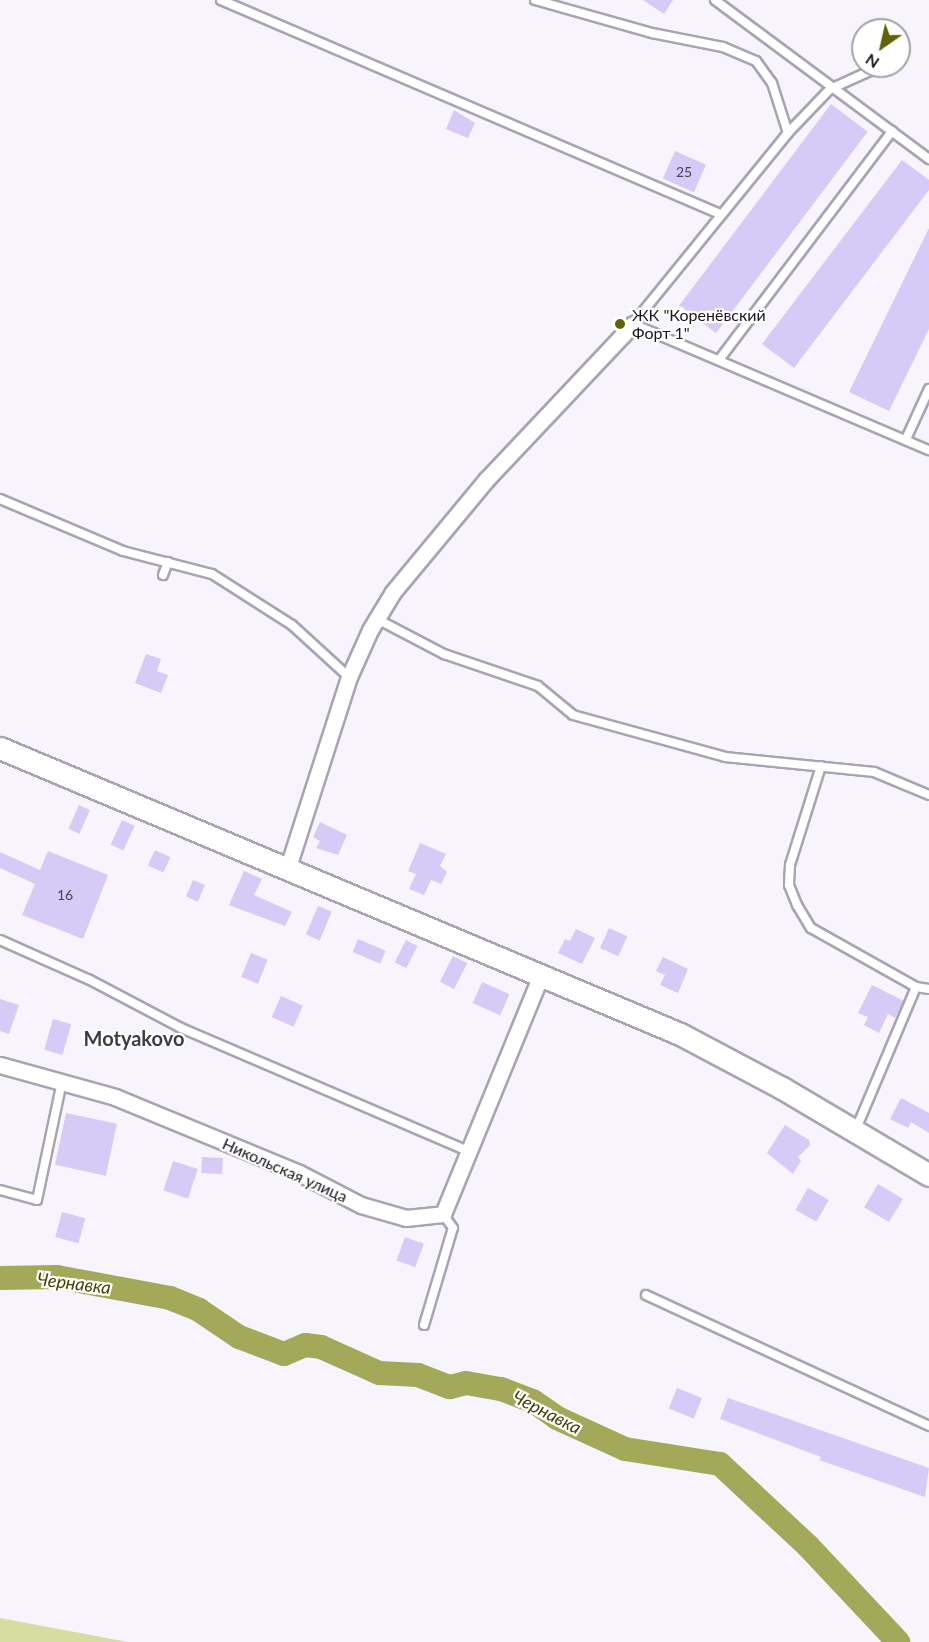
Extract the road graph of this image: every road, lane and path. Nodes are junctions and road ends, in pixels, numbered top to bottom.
1 (221, 0) edge
2 (535, 0) edge
3 (715, 0) edge
4 (854, 78) edge
5 (830, 89) junction
6 (892, 131) junction
7 (788, 133) junction
8 (929, 159) edge
9 (720, 214) junction
10 (633, 324) junction
11 (719, 360) junction
12 (929, 389) edge
13 (906, 440) junction
14 (929, 450) edge
15 (0, 499) edge
16 (168, 562) junction
17 (163, 575) dead end
18 (377, 619) junction
19 (349, 677) junction
20 (0, 748) edge
21 (821, 766) junction
22 (929, 795) edge
23 (288, 867) junction
24 (0, 940) edge
25 (541, 975) junction
26 (916, 987) junction
27 (929, 989) edge
28 (0, 1065) edge
29 (62, 1081) junction
30 (855, 1131) junction
31 (468, 1151) junction
32 (929, 1175) edge
33 (0, 1190) edge
34 (443, 1214) junction
35 (646, 1295) dead end
36 (424, 1325) dead end
37 (929, 1425) edge

1 - 9 lane
2 - 7 lane
3 - 5 lane
4 - 5 lane
5 - 6 lane
5 - 7 lane
6 - 8 lane
6 - 11 lane
7 - 9 lane
9 - 10 lane
10 - 11 lane
10 - 18 street
11 - 13 lane
12 - 13 lane
13 - 14 lane
15 - 16 lane
16 - 17 lane
16 - 19 lane
18 - 19 street
18 - 21 lane
19 - 23 street
20 - 23 main road
21 - 22 lane
21 - 26 lane
23 - 25 main road
24 - 31 lane
25 - 30 main road
25 - 31 street
26 - 27 lane
26 - 30 lane
28 - 29 street, Никольская улица
29 - 33 lane
29 - 34 street, Никольская улица
30 - 32 main road
31 - 34 street
34 - 36 lane
35 - 37 lane

